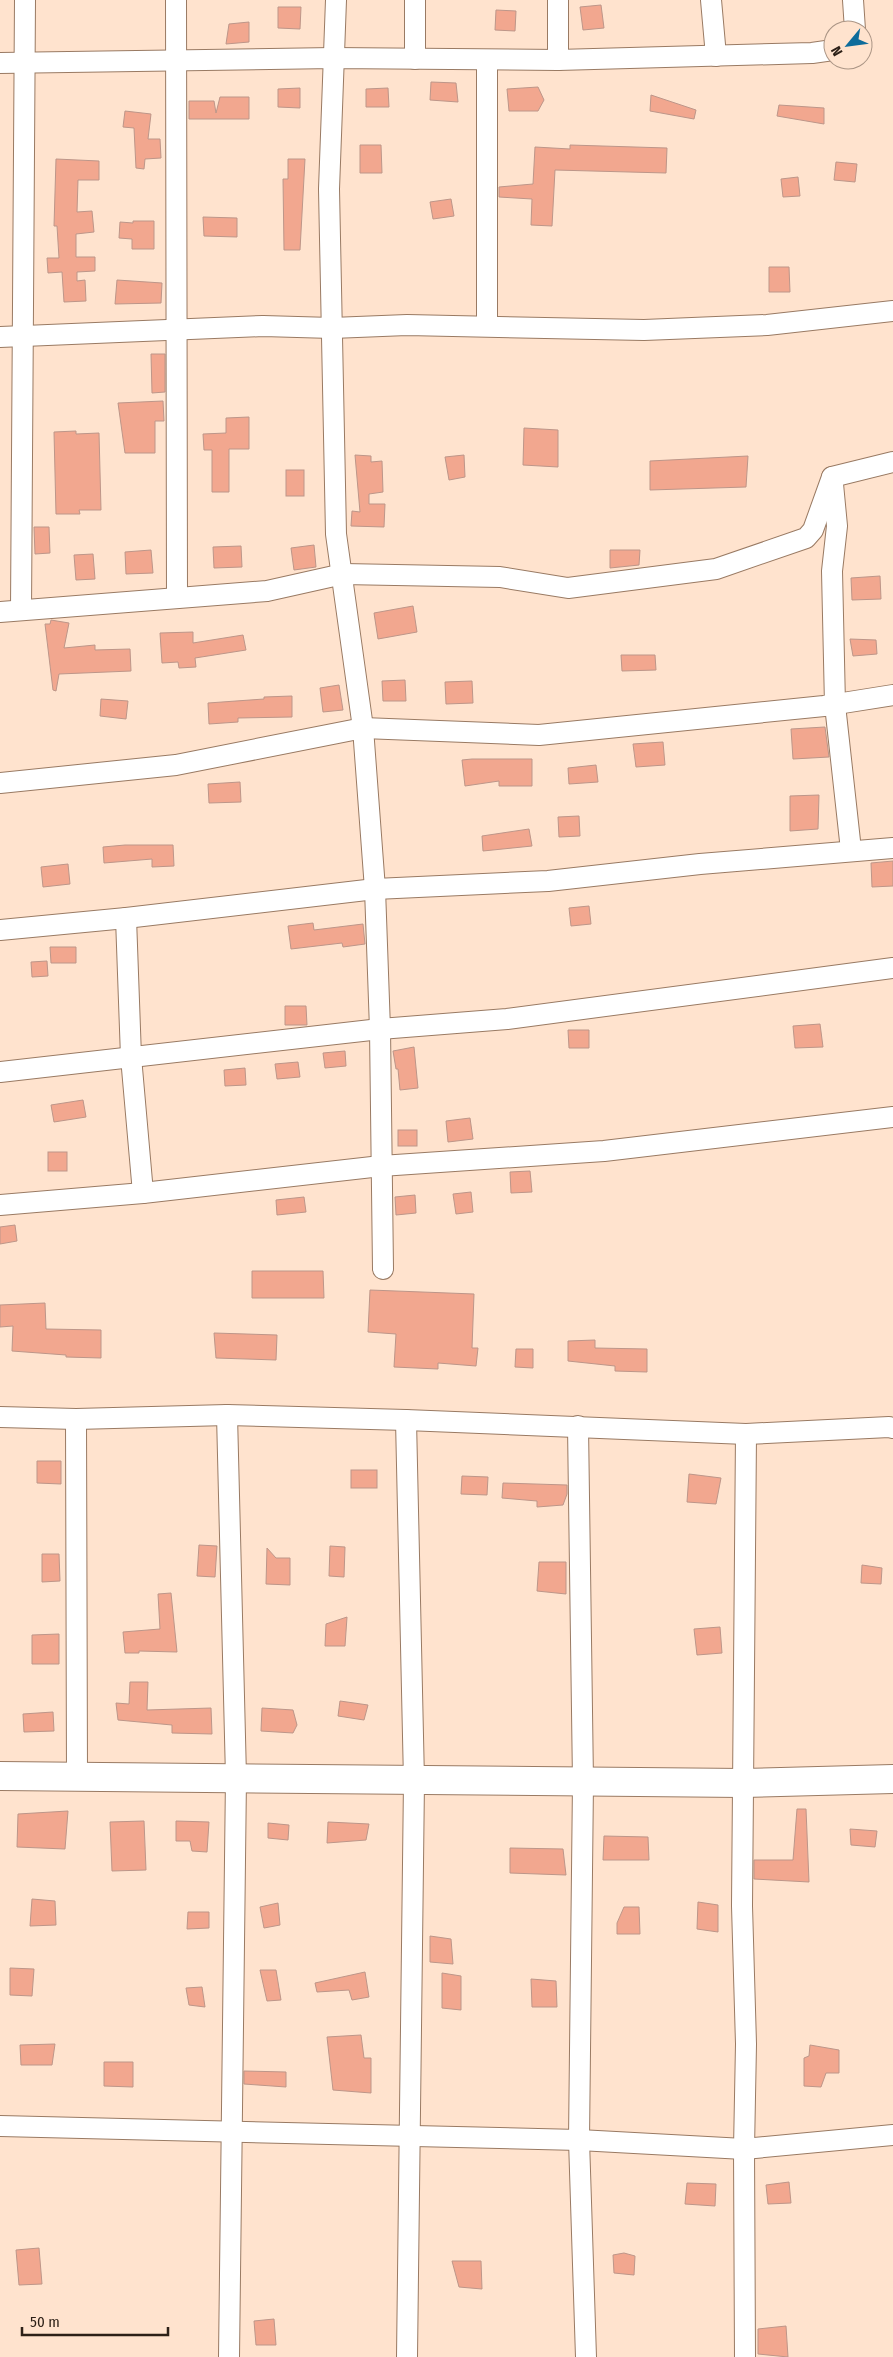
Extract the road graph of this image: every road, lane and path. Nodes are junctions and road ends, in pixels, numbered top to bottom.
1 (25, 0) edge
2 (176, 0) edge
3 (336, 0) edge
4 (415, 0) edge
5 (558, 0) edge
6 (711, 0) edge
7 (852, 0) edge
8 (854, 20) edge
9 (823, 51) edge
10 (716, 56) junction
11 (332, 58) junction
12 (414, 59) junction
13 (176, 60) junction
14 (487, 60) junction
15 (558, 60) junction
16 (0, 63) edge
17 (23, 63) junction
18 (893, 312) edge
19 (487, 326) junction
20 (332, 328) junction
21 (177, 330) junction
22 (23, 336) junction
23 (0, 337) edge
24 (893, 462) edge
25 (832, 478) junction
26 (343, 574) junction
27 (177, 598) junction
28 (22, 610) junction
29 (0, 612) edge
30 (893, 695) edge
31 (835, 705) junction
32 (363, 728) junction
33 (0, 783) edge
34 (893, 848) edge
35 (851, 850) junction
36 (375, 889) junction
37 (126, 918) junction
38 (0, 930) edge
39 (893, 968) edge
40 (380, 1029) junction
41 (131, 1058) junction
42 (0, 1072) edge
43 (893, 1117) edge
44 (381, 1166) junction
45 (143, 1193) junction
46 (0, 1204) edge
47 (383, 1269) dead end
48 (227, 1415) junction
49 (0, 1416) edge
50 (76, 1419) junction
51 (406, 1420) junction
52 (578, 1426) junction
53 (893, 1428) edge
54 (746, 1434) junction
55 (0, 1776) edge
56 (77, 1777) junction
57 (236, 1778) junction
58 (893, 1779) edge
59 (414, 1781) junction
60 (583, 1782) junction
61 (743, 1783) junction
62 (0, 2126) edge
63 (233, 2132) junction
64 (893, 2136) edge
65 (410, 2137) junction
66 (579, 2140) junction
67 (744, 2150) junction
68 (229, 2357) edge
69 (407, 2357) edge
70 (586, 2357) edge
71 (745, 2357) edge

1 - 17 street
2 - 13 street
3 - 11 street
4 - 12 street
5 - 15 street
6 - 10 street
7 - 8 street
9 - 10 street
10 - 15 street
11 - 12 street
11 - 13 street
11 - 20 street
12 - 14 street
13 - 17 street
13 - 21 street
14 - 15 street
14 - 19 street
16 - 17 street
17 - 22 street
18 - 19 street
19 - 20 street
20 - 21 street
20 - 26 street
21 - 22 street
21 - 27 street
22 - 23 street
22 - 28 street
24 - 25 street
25 - 26 street
25 - 31 street
26 - 27 street
26 - 32 street
27 - 28 street
28 - 29 street
30 - 31 street
31 - 32 street
31 - 35 street
32 - 33 street
32 - 36 street
34 - 35 street
35 - 36 street
36 - 37 street
36 - 40 street
37 - 38 street
37 - 41 street
39 - 40 street
40 - 41 street
40 - 44 street
41 - 42 street
41 - 45 street
43 - 44 street
44 - 45 street
44 - 47 street
45 - 46 street
48 - 50 street
48 - 51 street
48 - 57 street
49 - 50 street
50 - 56 street
51 - 52 street
51 - 59 street
52 - 54 street
52 - 60 street
53 - 54 street
54 - 61 street
55 - 56 street
56 - 57 street
57 - 59 street
57 - 63 street
58 - 61 street
59 - 60 street
59 - 65 street
60 - 61 street
60 - 66 street
61 - 67 street
62 - 63 street
63 - 65 street
63 - 68 street
64 - 67 street
65 - 66 street
65 - 69 street
66 - 67 street
66 - 70 street
67 - 71 street

